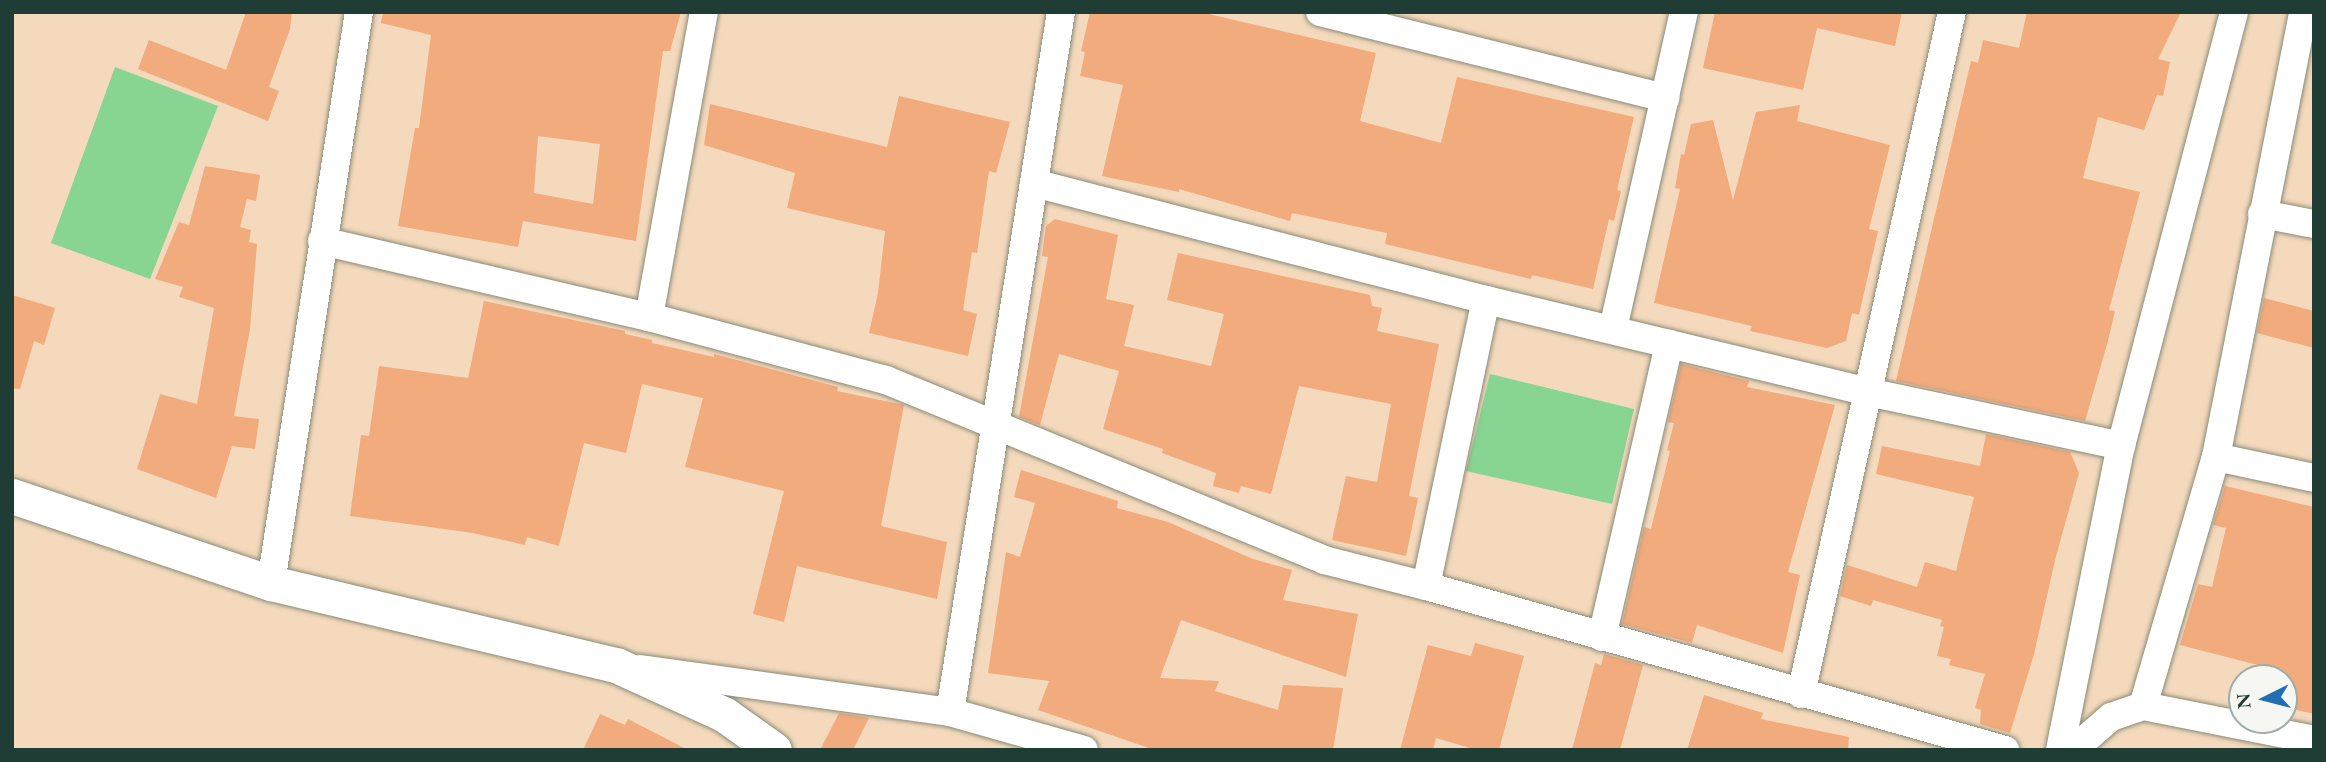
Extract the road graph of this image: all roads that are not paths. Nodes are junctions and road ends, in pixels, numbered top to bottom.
1 (359, 12) edge
2 (704, 12) edge
3 (1061, 12) edge
4 (1320, 12) edge
5 (1684, 12) edge
6 (1952, 12) edge
7 (2234, 12) edge
8 (2303, 12) edge
9 (1665, 98) junction
10 (1034, 183) junction
11 (2262, 214) junction
12 (2314, 224) edge
13 (322, 240) junction
14 (1486, 300) junction
15 (649, 317) junction
16 (1613, 330) junction
17 (1669, 344) junction
18 (1868, 392) junction
19 (996, 424) junction
20 (2121, 446) junction
21 (2216, 457) junction
22 (2314, 478) edge
23 (12, 496) edge
24 (271, 583) junction
25 (1426, 586) junction
26 (1602, 637) junction
27 (616, 665) junction
28 (1801, 694) junction
29 (2143, 706) junction
30 (950, 712) junction
31 (2314, 740) edge
32 (774, 750) edge
33 (1084, 750) edge
34 (2005, 750) edge
35 (2060, 750) edge
36 (2073, 750) edge

1 - 13 street
2 - 15 street
3 - 10 street
4 - 9 street
5 - 9 street
6 - 18 street
7 - 20 street
8 - 11 street
9 - 16 street
10 - 14 street
10 - 19 street
11 - 12 street
11 - 21 street
13 - 15 street
13 - 24 street
14 - 16 street
14 - 25 street
15 - 19 street
16 - 17 street
17 - 18 street
17 - 26 street
18 - 20 street
18 - 28 street
19 - 25 street
19 - 30 street
20 - 35 street
21 - 22 street
21 - 29 street
23 - 24 street
24 - 27 street
25 - 26 street
26 - 28 street
27 - 30 street
27 - 32 street
28 - 34 street
29 - 31 street
29 - 36 street
30 - 33 street

